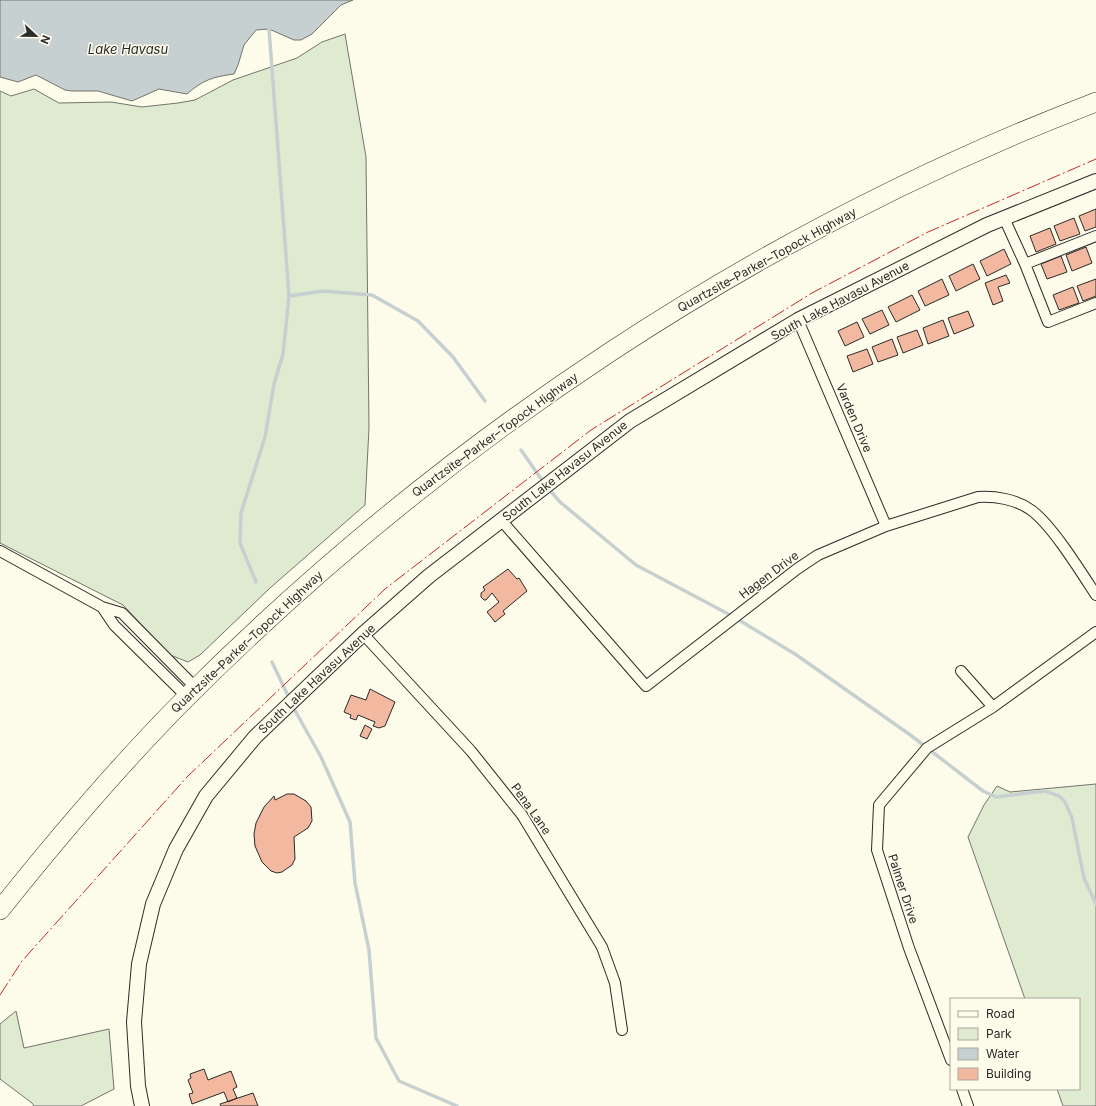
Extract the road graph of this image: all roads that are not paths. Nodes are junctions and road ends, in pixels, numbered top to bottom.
1 (1096, 102) edge
2 (1096, 181) edge
3 (1004, 218) junction
4 (1096, 236) edge
5 (1025, 264) junction
6 (1096, 303) edge
7 (798, 320) junction
8 (501, 520) junction
9 (886, 526) junction
10 (0, 551) edge
11 (1096, 595) edge
12 (102, 607) junction
13 (1096, 632) edge
14 (364, 634) junction
15 (961, 671) dead end
16 (192, 693) junction
17 (993, 707) junction
18 (0, 910) edge
19 (622, 1030) dead end
20 (950, 1057) edge
21 (962, 1090) edge
22 (142, 1106) edge
23 (968, 1106) edge

1 - 16 highway, Quartzsite–Parker–Topock Highway
2 - 3 main road, South Lake Havasu Avenue
3 - 5 street
3 - 7 main road, South Lake Havasu Avenue
4 - 5 street
5 - 6 street
7 - 8 main road, South Lake Havasu Avenue
7 - 9 street, Varden Drive
8 - 9 street, Hagen Drive
8 - 14 main road, South Lake Havasu Avenue
9 - 11 street, Hagen Drive
10 - 12 street
12 - 16 street
12 - 16 street
13 - 17 street, Palmer Drive
14 - 19 street, Pena Lane
14 - 22 main road, South Lake Havasu Avenue
15 - 17 street
16 - 18 highway, Quartzsite–Parker–Topock Highway
17 - 20 street, Palmer Drive
21 - 23 street

